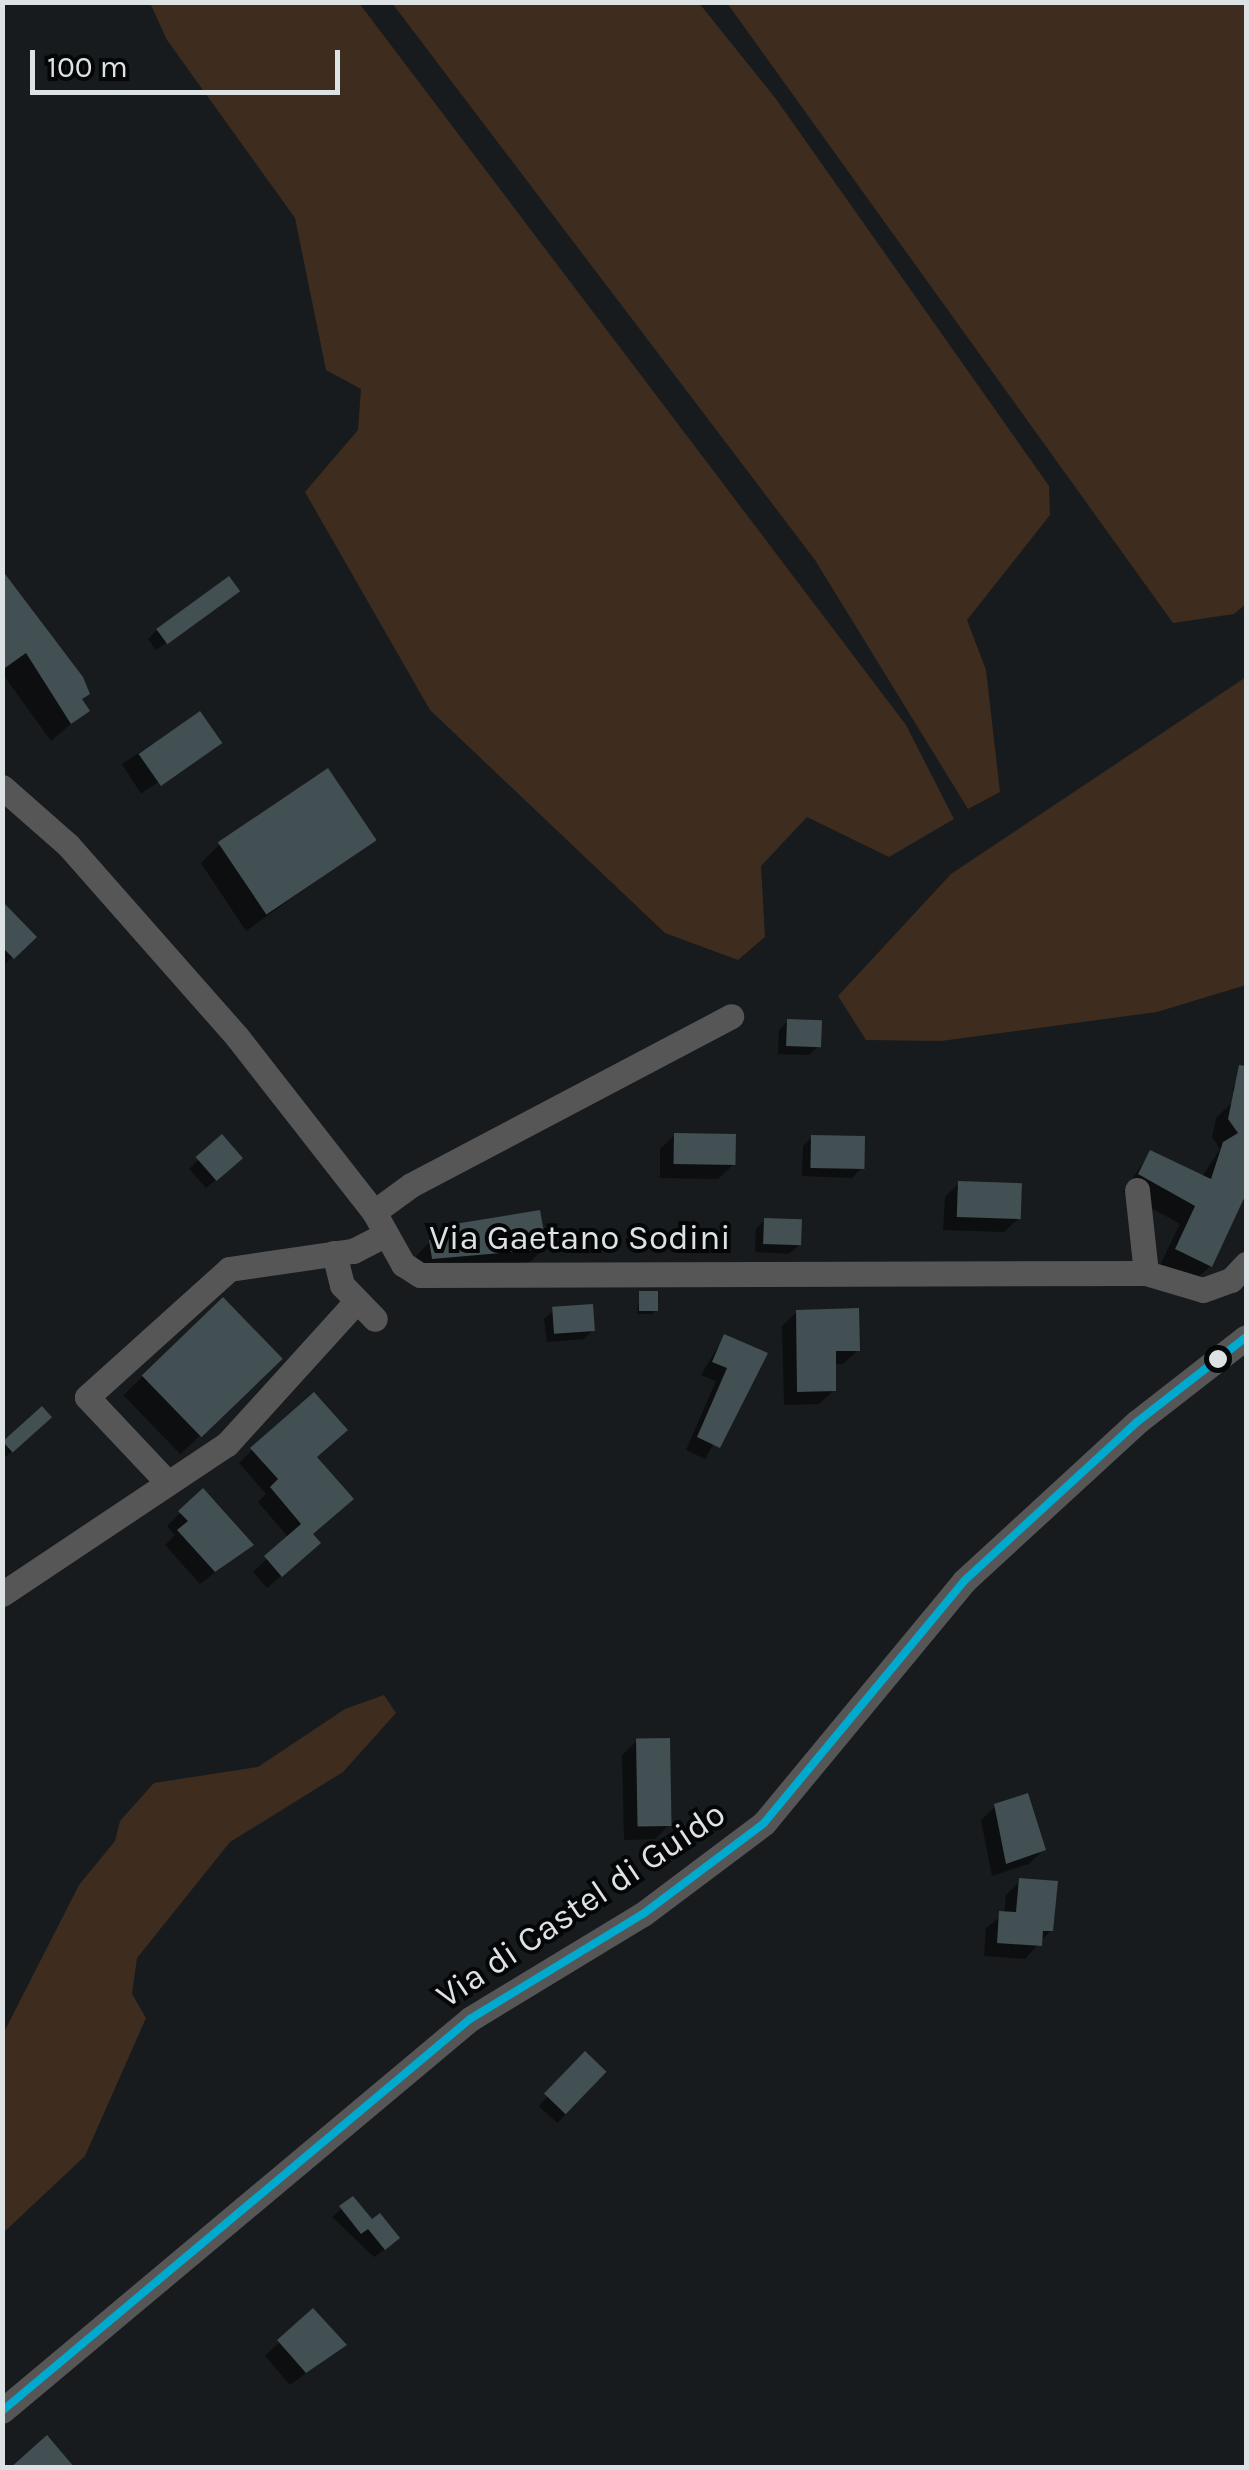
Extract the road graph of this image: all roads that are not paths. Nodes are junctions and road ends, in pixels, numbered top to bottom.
1 (2, 788) edge
2 (731, 1016) dead end
3 (1136, 1190) dead end
4 (380, 1223) junction
5 (334, 1254) junction
6 (1246, 1264) edge
7 (1146, 1273) junction
8 (1246, 1337) edge
9 (168, 1483) junction
10 (2, 1594) edge
11 (2, 2411) edge

1 - 4 street, Via Gaetano Sodini
2 - 4 street
3 - 7 street
4 - 5 street
4 - 7 street, Via Gaetano Sodini
5 - 9 street
5 - 9 street
6 - 7 street, Via Gaetano Sodini
8 - 11 street, Via di Castel di Guido
9 - 10 street

